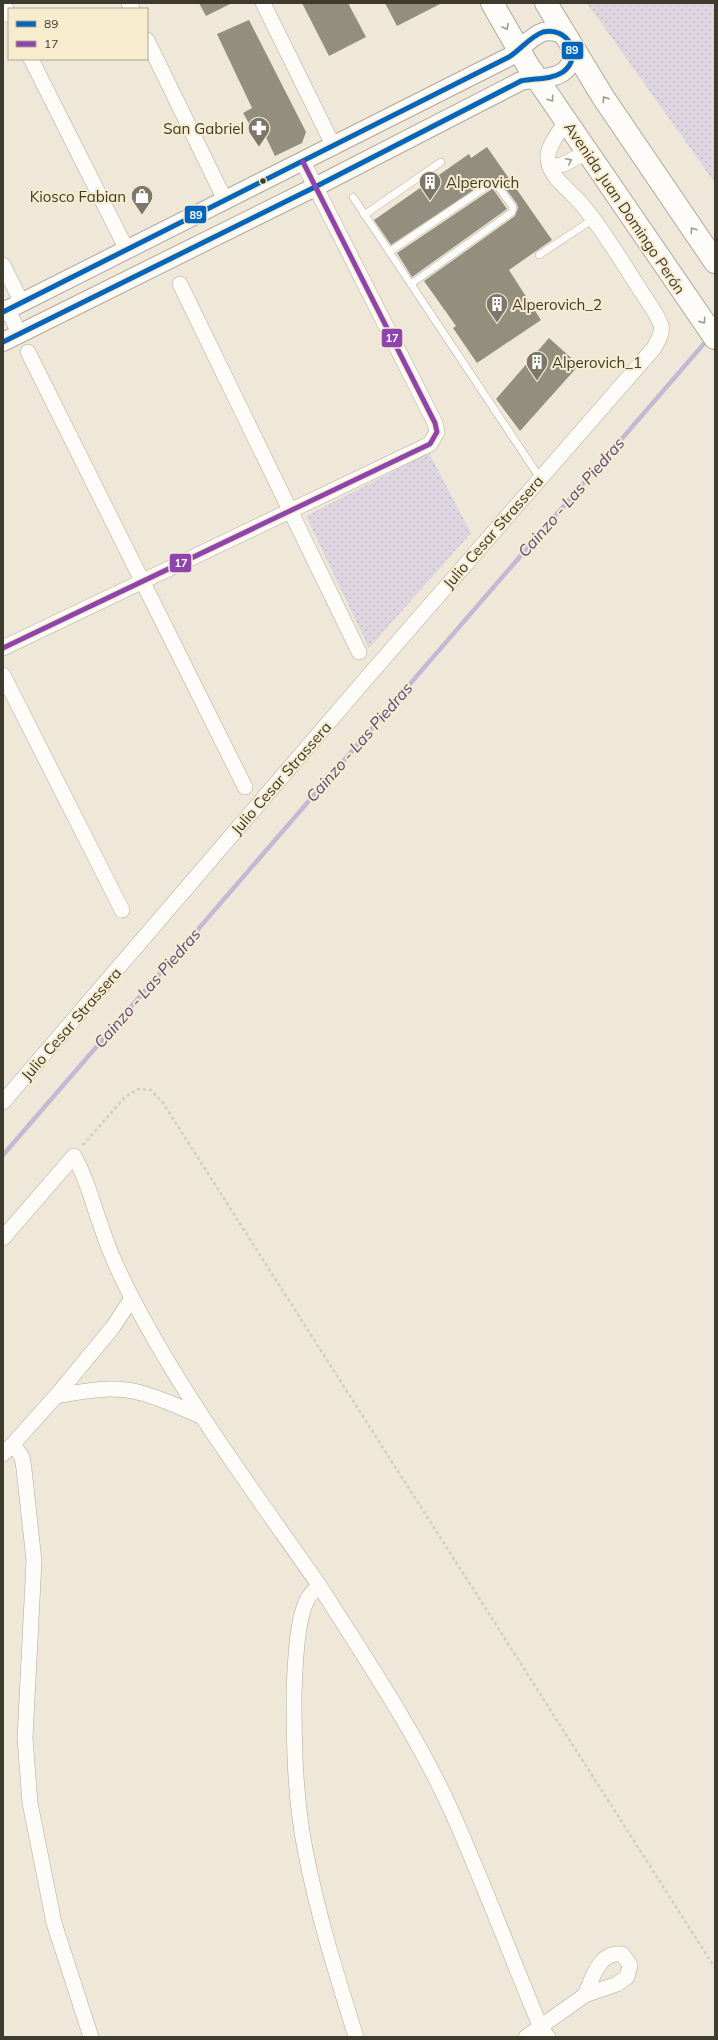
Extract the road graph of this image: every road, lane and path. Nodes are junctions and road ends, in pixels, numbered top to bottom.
1 (3, 3) edge
2 (263, 3) edge
3 (492, 3) edge
4 (546, 3) edge
5 (8, 12) edge
6 (148, 42) edge
7 (571, 43) junction
8 (519, 51) junction
9 (32, 60) edge
10 (536, 78) junction
11 (566, 121) junction
12 (334, 147) junction
13 (587, 152) junction
14 (303, 162) junction
15 (441, 162) dead end
16 (550, 168) junction
17 (315, 187) junction
18 (353, 197) dead end
19 (225, 200) junction
20 (364, 215) junction
21 (592, 220) junction
22 (127, 250) junction
23 (389, 252) junction
24 (539, 255) dead end
25 (715, 262) edge
26 (3, 265) edge
27 (180, 284) dead end
28 (410, 284) junction
29 (11, 308) edge
30 (19, 333) junction
31 (715, 338) edge
32 (3, 342) edge
33 (28, 352) dead end
34 (540, 478) junction
35 (290, 511) junction
36 (142, 581) junction
37 (3, 648) edge
38 (359, 652) dead end
39 (3, 675) edge
40 (245, 787) dead end
41 (122, 910) dead end
42 (3, 1102) edge
43 (74, 1156) junction
44 (3, 1238) edge
45 (132, 1298) junction
46 (56, 1396) junction
47 (201, 1416) junction
48 (8, 1449) edge
49 (319, 1585) junction
50 (715, 1968) edge
51 (585, 1995) dead end
52 (545, 2032) edge
53 (91, 2037) edge
54 (356, 2037) edge
55 (526, 2037) edge

1 - 5 street
2 - 12 street
3 -> 8 main road
4 - 7 main road
6 - 19 street
7 - 8 street
7 - 10 street
25 -> 7 main road
8 - 10 main road
8 - 12 street
9 - 22 street
10 -> 11 main road, Avenida Juan Domingo Perón
10 - 17 street
11 - 13 main road, Avenida Juan Domingo Perón
11 - 16 street
12 - 14 street
16 -> 13 street
13 -> 31 main road, Avenida Juan Domingo Perón
14 - 17 street
14 - 19 street
15 - 20 lane
16 - 21 street, Julio Cesar Strassera
17 - 30 street
17 - 35 street
18 - 20 lane
19 - 22 street
20 - 23 lane
21 - 24 lane
21 - 34 street, Julio Cesar Strassera
22 - 29 street
23 - 28 lane
23 - 28 lane
26 - 29 street
27 - 35 street
28 - 34 lane
29 - 30 street
30 - 32 street
33 - 36 street
34 - 42 street, Julio Cesar Strassera
35 - 36 street
35 - 38 street
36 - 37 street
36 - 40 street
39 - 41 street
43 - 44 street
43 - 45 street
43 - 50 path
45 - 46 street
45 - 47 street
46 - 47 street
46 - 48 street
47 - 49 street
48 - 53 street
49 - 52 street
49 - 54 street
51 - 52 street
52 - 55 street

